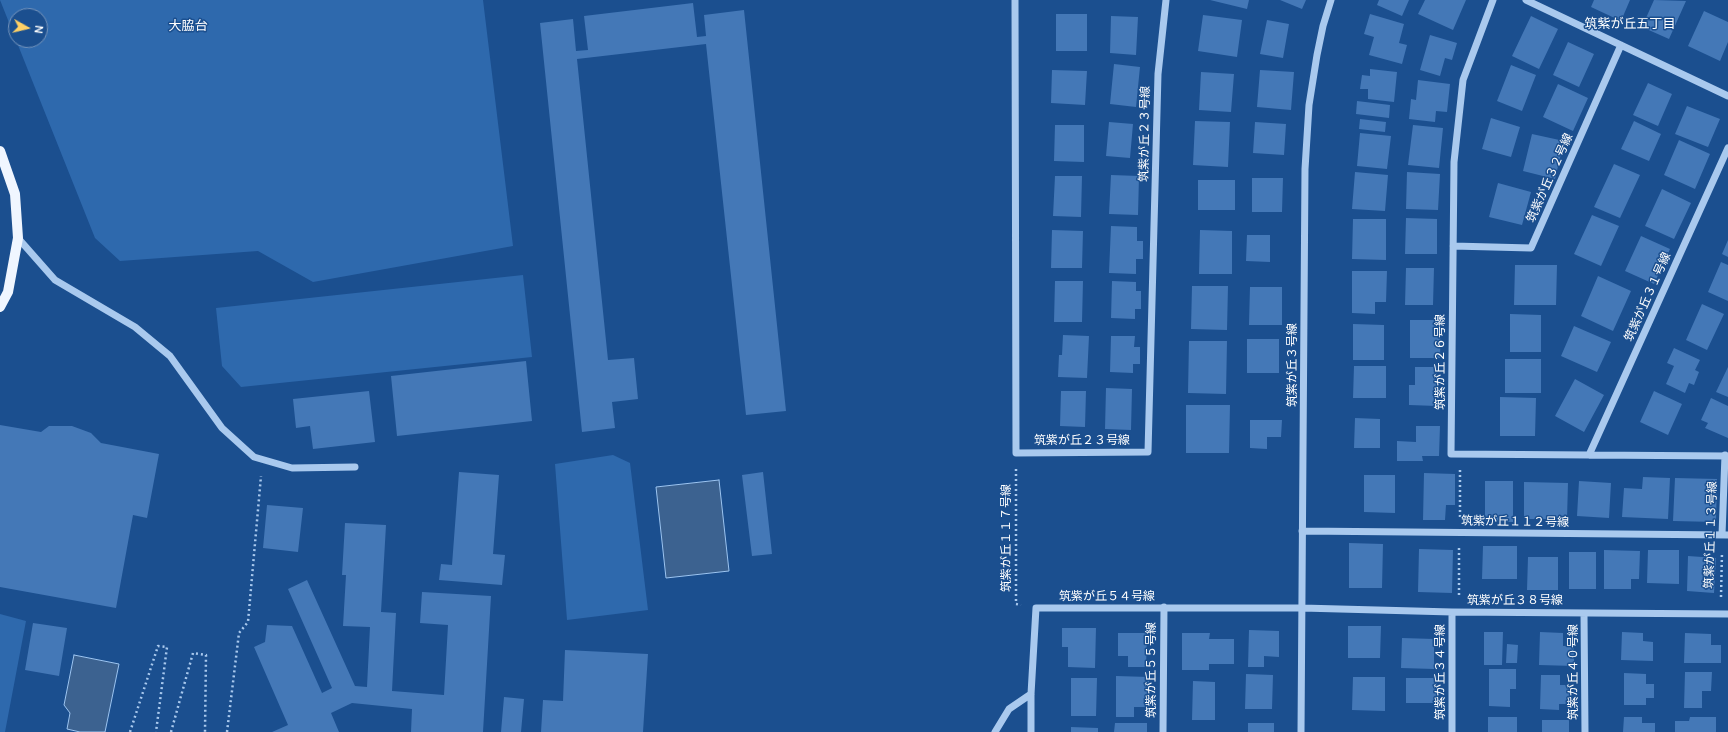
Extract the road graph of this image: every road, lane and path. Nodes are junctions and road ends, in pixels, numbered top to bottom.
1 (1015, 0) edge
2 (1166, 0) edge
3 (1332, 0) edge
4 (1493, 0) edge
5 (1526, 0) edge
6 (1621, 45) junction
7 (1728, 96) edge
8 (1728, 148) edge
9 (0, 150) edge
10 (18, 238) junction
11 (1453, 246) junction
12 (0, 307) edge
13 (1016, 453) junction
14 (1589, 455) junction
15 (1726, 456) edge
16 (263, 460) junction
17 (355, 467) dead end
18 (1302, 531) junction
19 (1725, 535) edge
20 (1720, 601) dead end
21 (1164, 607) junction
22 (1036, 608) junction
23 (1302, 608) junction
24 (1452, 612) junction
25 (1584, 613) junction
26 (1728, 614) edge
27 (1031, 694) junction
28 (130, 732) edge
29 (156, 732) edge
30 (171, 732) edge
31 (205, 732) edge
32 (227, 732) edge
33 (995, 732) edge
34 (1031, 732) edge
35 (1163, 732) edge
36 (1302, 732) edge
37 (1452, 732) edge
38 (1585, 732) edge

1 - 13 street
2 - 13 street, 筑紫が丘２３号線
3 - 18 street, 筑紫が丘３号線
4 - 11 street, 筑紫が丘２６号線
5 - 6 street
6 - 7 street
6 - 11 street, 筑紫が丘３２号線
8 - 14 street, 筑紫が丘３１号線
9 - 10 main road
10 - 12 main road
10 - 16 street
11 - 14 street, 筑紫が丘２６号線
13 - 22 path, 筑紫が丘１１７号線
14 - 15 street, 筑紫が丘２６号線
15 - 19 street, 筑紫が丘１１３号線
16 - 17 street
16 - 32 path
18 - 19 street, 筑紫が丘１１２号線
18 - 23 street, 筑紫が丘３号線
19 - 20 path, 筑紫が丘１１３号線
21 - 22 street, 筑紫が丘５４号線
21 - 23 street, 筑紫が丘５４号線
21 - 35 street, 筑紫が丘５５号線
22 - 27 street
23 - 24 street, 筑紫が丘３８号線
23 - 36 street, 筑紫が丘３号線
24 - 25 street, 筑紫が丘３８号線
24 - 37 street, 筑紫が丘３４号線
25 - 26 street, 筑紫が丘３８号線
25 - 38 street, 筑紫が丘４０号線
27 - 33 street
27 - 34 street
28 - 29 path
30 - 31 path

